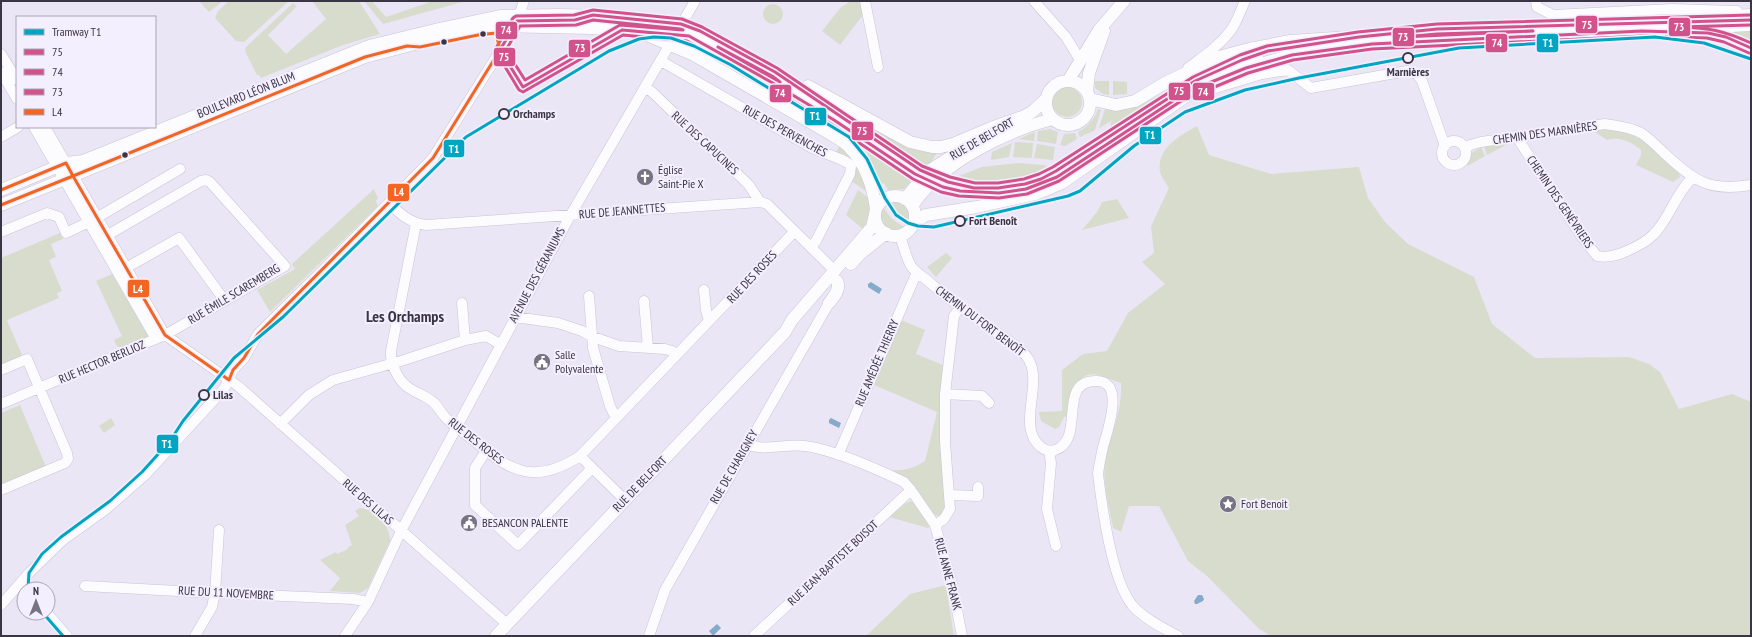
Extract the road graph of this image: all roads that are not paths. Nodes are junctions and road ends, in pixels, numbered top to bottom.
1 (524, 1) edge
2 (695, 1) edge
3 (865, 1) edge
4 (1034, 1) edge
5 (1124, 1) edge
6 (1245, 1) edge
7 (1537, 4) edge
8 (1751, 11) edge
9 (1751, 15) edge
10 (1110, 19) junction
11 (1751, 20) edge
12 (517, 21) junction
13 (1680, 21) junction
14 (1751, 24) edge
15 (678, 29) junction
16 (1642, 31) junction
17 (640, 32) junction
18 (1066, 37) junction
19 (1359, 37) junction
20 (670, 45) junction
21 (1751, 48) edge
22 (1086, 49) junction
23 (1, 54) edge
24 (1080, 60) junction
25 (661, 61) junction
26 (878, 67) dead end
27 (775, 72) junction
28 (1089, 73) junction
29 (7, 77) edge
30 (1068, 80) junction
31 (1165, 84) junction
32 (1199, 87) junction
33 (645, 89) junction
34 (1088, 95) junction
35 (16, 97) edge
36 (1045, 100) junction
37 (1022, 117) junction
38 (1052, 119) junction
39 (16, 128) edge
40 (35, 128) edge
41 (45, 128) edge
42 (1516, 136) junction
43 (1, 137) edge
44 (1445, 146) junction
45 (52, 148) junction
46 (1465, 149) junction
47 (62, 165) junction
48 (180, 169) dead end
49 (918, 172) junction
50 (1693, 177) junction
51 (70, 178) junction
52 (945, 184) junction
53 (1751, 186) edge
54 (1, 190) edge
55 (760, 202) junction
56 (909, 202) junction
57 (389, 203) junction
58 (1, 205) edge
59 (875, 212) junction
60 (570, 216) junction
61 (93, 220) junction
62 (914, 222) junction
63 (416, 224) junction
64 (1, 232) edge
65 (794, 232) junction
66 (886, 233) junction
67 (900, 235) junction
68 (103, 237) junction
69 (811, 247) junction
70 (126, 268) junction
71 (917, 272) junction
72 (836, 276) junction
73 (704, 290) dead end
74 (589, 296) dead end
75 (826, 300) junction
76 (225, 301) junction
77 (644, 301) dead end
78 (462, 303) dead end
79 (960, 307) junction
80 (515, 317) junction
81 (709, 321) junction
82 (785, 332) junction
83 (161, 337) junction
84 (593, 337) junction
85 (465, 340) junction
86 (500, 344) junction
87 (648, 348) junction
88 (677, 354) junction
89 (392, 363) junction
90 (1, 370) edge
91 (229, 380) junction
92 (40, 388) junction
93 (945, 394) junction
94 (989, 403) dead end
95 (1, 404) edge
96 (616, 418) junction
97 (280, 424) junction
98 (457, 427) junction
99 (748, 444) junction
100 (486, 451) junction
101 (1049, 451) junction
102 (838, 455) junction
103 (580, 456) junction
104 (592, 468) junction
105 (978, 487) dead end
106 (1, 490) edge
107 (912, 490) junction
108 (949, 495) junction
109 (625, 500) junction
110 (935, 525) junction
111 (220, 530) dead end
112 (401, 531) junction
113 (1056, 546) dead end
114 (28, 581) edge
115 (85, 586) dead end
116 (16, 591) edge
117 (215, 593) junction
118 (3, 599) edge
119 (368, 602) junction
120 (54, 621) edge
121 (507, 624) junction
122 (67, 636) edge
123 (195, 636) edge
124 (345, 636) edge
125 (497, 636) edge
126 (649, 636) edge
127 (754, 636) edge
128 (962, 636) edge
129 (1178, 636) edge

1 - 12 street
2 - 15 street, AVENUE DES GÉRANIUMS
3 - 26 street
4 - 18 street
5 - 10 main road
6 - 31 street
7 - 8 street
9 - 13 main road
10 - 22 main road
10 - 28 main road
11 - 13 main road
12 - 15 main road, BOULEVARD LÉON BLUM
12 - 17 main road, BOULEVARD LÉON BLUM
12 - 47 main road, BOULEVARD LÉON BLUM
12 - 51 main road, BOULEVARD LÉON BLUM
12 - 57 street
13 - 19 main road
14 - 16 main road
15 - 17 main road, BOULEVARD LÉON BLUM
15 - 20 street, AVENUE DES GÉRANIUMS
15 - 27 main road, BOULEVARD LÉON BLUM
15 - 49 main road, BOULEVARD LÉON BLUM
16 - 21 street
16 - 32 main road
17 - 20 main road
18 - 22 street
18 - 24 street
19 - 31 main road
19 - 52 main road
20 - 25 street, AVENUE DES GÉRANIUMS
20 - 59 main road
22 - 24 main road
22 - 28 street
23 - 29 street
24 - 30 main road
25 - 33 street, AVENUE DES GÉRANIUMS
25 - 69 street, RUE DES PERVENCHES
27 - 37 main road
27 - 49 main road, BOULEVARD LÉON BLUM
28 - 34 main road
29 - 35 street
30 - 34 main road
30 - 36 main road
31 - 34 main road
32 - 44 street
32 - 52 main road
32 - 62 main road
33 - 55 street, RUE DES CAPUCINES
33 - 60 street, AVENUE DES GÉRANIUMS
34 - 38 main road
36 - 37 main road, RUE DE BELFORT
36 - 38 main road
37 - 56 main road, RUE DE BELFORT
38 - 56 main road, RUE DE BELFORT
39 - 43 street
40 - 45 street
41 - 45 street
42 - 46 street, CHEMIN DES MARNIÈRES
42 - 50 street, CHEMIN DES MARNIÈRES
42 - 50 street, CHEMIN DES GENÉVRIERS
44 - 46 street
44 - 46 street
45 - 47 street
47 - 51 street
47 - 54 main road, BOULEVARD LÉON BLUM
48 - 61 street
49 - 52 main road
50 - 53 street, CHEMIN DES MARNIÈRES
51 - 58 main road, BOULEVARD LÉON BLUM
51 - 61 street
55 - 60 street, RUE DE JEANNETTES
55 - 65 street
56 - 59 main road
56 - 62 main road
57 - 63 street
57 - 91 street
59 - 66 main road
59 - 72 main road, RUE DE BELFORT
60 - 63 street, RUE DE JEANNETTES
60 - 80 street, AVENUE DES GÉRANIUMS
61 - 64 street
61 - 68 street
62 - 67 main road
63 - 89 street
65 - 69 street
65 - 81 street, RUE DES ROSES
66 - 67 main road
66 - 72 main road, RUE DE BELFORT
67 - 71 street, CHEMIN DU FORT BENOÎT
68 - 70 street
68 - 76 street, RUE ÉMILE SCAREMBERG
68 - 83 street
69 - 72 street
70 - 76 street
70 - 83 street
71 - 79 street, CHEMIN DU FORT BENOÎT
71 - 102 street, RUE AMÉDÉE THIERRY
72 - 75 main road, RUE DE BELFORT
72 - 82 main road, RUE DE BELFORT
73 - 81 street
74 - 84 street
75 - 82 main road, RUE DE BELFORT
75 - 99 street, RUE DE CHARIGNEY
76 - 83 street, RUE ÉMILE SCAREMBERG
77 - 87 street
78 - 85 street
79 - 93 street, RUE ANNE FRANK
79 - 101 street, CHEMIN DU FORT BENOÎT
80 - 84 street
80 - 86 street, AVENUE DES GÉRANIUMS
81 - 88 street, RUE DES ROSES
82 - 109 main road, RUE DE BELFORT
83 - 91 street, RUE DES LILAS
83 - 92 street, RUE HECTOR BERLIOZ
84 - 87 street
84 - 96 street
85 - 86 street
85 - 89 street
86 - 98 street, AVENUE DES GÉRANIUMS
87 - 88 street
88 - 96 street, RUE DES ROSES
89 - 97 street
89 - 98 street, RUE DES ROSES
90 - 92 street
91 - 97 street, RUE DES LILAS
91 - 114 street
92 - 95 street, RUE HECTOR BERLIOZ
92 - 106 street
93 - 94 street
93 - 108 street, RUE ANNE FRANK
96 - 103 street, RUE DES ROSES
97 - 112 street, RUE DES LILAS
98 - 100 street, RUE DES ROSES
98 - 112 street, AVENUE DES GÉRANIUMS
99 - 102 street
99 - 126 street, RUE DE CHARIGNEY
100 - 103 street, RUE DES ROSES
100 - 104 street
101 - 113 street
101 - 129 street
102 - 107 street
103 - 104 street
104 - 109 street
105 - 108 street
107 - 110 street
107 - 127 street, RUE JEAN-BAPTISTE BOISOT
108 - 110 street, RUE ANNE FRANK
109 - 121 main road, RUE DE BELFORT
110 - 128 street, RUE ANNE FRANK
111 - 117 street
112 - 119 street, AVENUE DES GÉRANIUMS
112 - 121 street, RUE DES LILAS
115 - 117 street, RUE DU 11 NOVEMBRE
116 - 118 street
117 - 119 street, RUE DU 11 NOVEMBRE
117 - 123 street
119 - 124 street, AVENUE DES GÉRANIUMS
120 - 122 street
121 - 125 main road, RUE DE BELFORT

